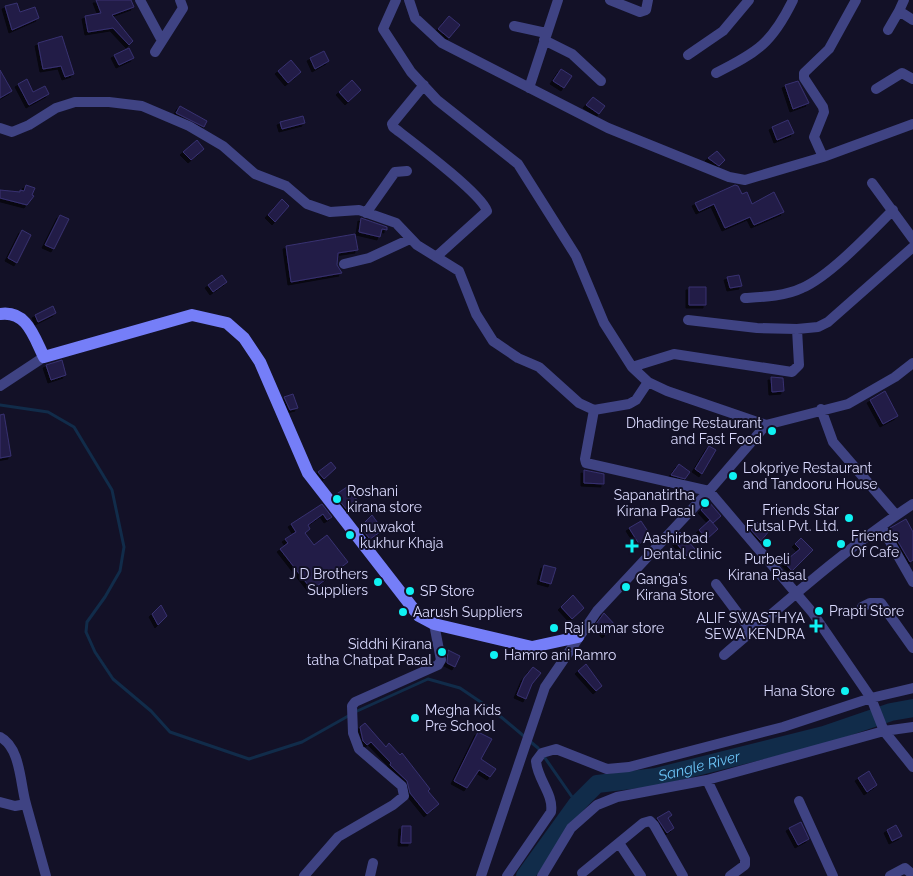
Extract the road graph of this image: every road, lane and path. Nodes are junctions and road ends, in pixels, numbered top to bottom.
1 (140, 0) edge
2 (180, 0) edge
3 (396, 0) edge
4 (408, 0) edge
5 (558, 0) edge
6 (610, 0) edge
7 (648, 0) edge
8 (749, 0) edge
9 (794, 0) edge
10 (856, 0) edge
11 (904, 0) edge
12 (899, 11) junction
13 (913, 20) edge
14 (514, 26) dead end
15 (888, 30) dead end
16 (545, 37) junction
17 (161, 39) junction
18 (154, 52) dead end
19 (688, 55) dead end
20 (716, 73) dead end
21 (913, 80) edge
22 (601, 81) dead end
23 (424, 85) junction
24 (529, 88) junction
25 (876, 89) dead end
26 (913, 124) edge
27 (0, 128) edge
28 (823, 157) junction
29 (407, 171) dead end
30 (872, 184) dead end
31 (893, 210) junction
32 (366, 213) junction
33 (410, 239) junction
34 (913, 239) edge
35 (913, 247) edge
36 (436, 258) junction
37 (344, 264) dead end
38 (745, 298) dead end
39 (0, 314) edge
40 (688, 320) dead end
41 (797, 329) junction
42 (44, 358) junction
43 (913, 363) edge
44 (632, 366) junction
45 (648, 382) junction
46 (0, 386) edge
47 (594, 410) junction
48 (821, 410) junction
49 (766, 424) junction
50 (709, 491) junction
51 (913, 504) edge
52 (896, 515) junction
53 (881, 526) junction
54 (913, 582) edge
55 (716, 584) dead end
56 (796, 594) junction
57 (862, 607) dead end
58 (434, 624) junction
59 (751, 631) junction
60 (578, 637) junction
61 (913, 648) edge
62 (724, 655) dead end
63 (913, 688) edge
64 (872, 701) junction
65 (913, 727) edge
66 (883, 728) junction
67 (0, 737) edge
68 (913, 767) edge
69 (707, 780) junction
70 (799, 801) dead end
71 (0, 802) edge
72 (26, 804) junction
73 (619, 843) junction
74 (373, 863) dead end
75 (582, 873) dead end
76 (913, 875) edge
77 (46, 876) edge
78 (304, 876) edge
79 (370, 876) edge
80 (481, 876) edge
81 (507, 876) edge
82 (542, 876) edge
83 (641, 876) edge
84 (683, 876) edge
85 (730, 876) edge
86 (833, 876) edge
87 (890, 876) edge

1 - 17 street
2 - 17 street
3 - 23 street
4 - 24 street
5 - 16 street
6 - 7 street
8 - 19 street
9 - 20 street
10 - 28 street
11 - 12 street
12 - 13 street
12 - 15 street
14 - 16 street
16 - 22 street
16 - 24 street
17 - 18 street
21 - 25 street
23 - 36 street
23 - 44 street
24 - 28 street
26 - 28 street
27 - 32 street
29 - 32 street
30 - 31 street
31 - 34 street
31 - 38 street
32 - 33 street
33 - 36 street
33 - 37 street
35 - 41 street
36 - 47 street
39 - 42 street
40 - 41 street
41 - 44 street
42 - 46 street
42 - 58 street
43 - 48 street
44 - 45 street
45 - 47 street
45 - 49 street
47 - 50 street
48 - 49 street
48 - 52 street
49 - 50 street
50 - 56 street
50 - 60 street
51 - 52 street
52 - 53 street
53 - 54 street
53 - 56 street
55 - 59 street
56 - 59 street
56 - 64 street
57 - 61 street
58 - 60 street
58 - 78 street
59 - 62 street
60 - 80 street
63 - 64 street
64 - 66 street
64 - 81 street
65 - 66 street
66 - 68 street
66 - 69 street
67 - 72 street
69 - 82 street
69 - 85 street
70 - 86 street
71 - 72 street
72 - 77 street
73 - 75 street
73 - 83 street
73 - 84 street
74 - 79 street
76 - 87 street

